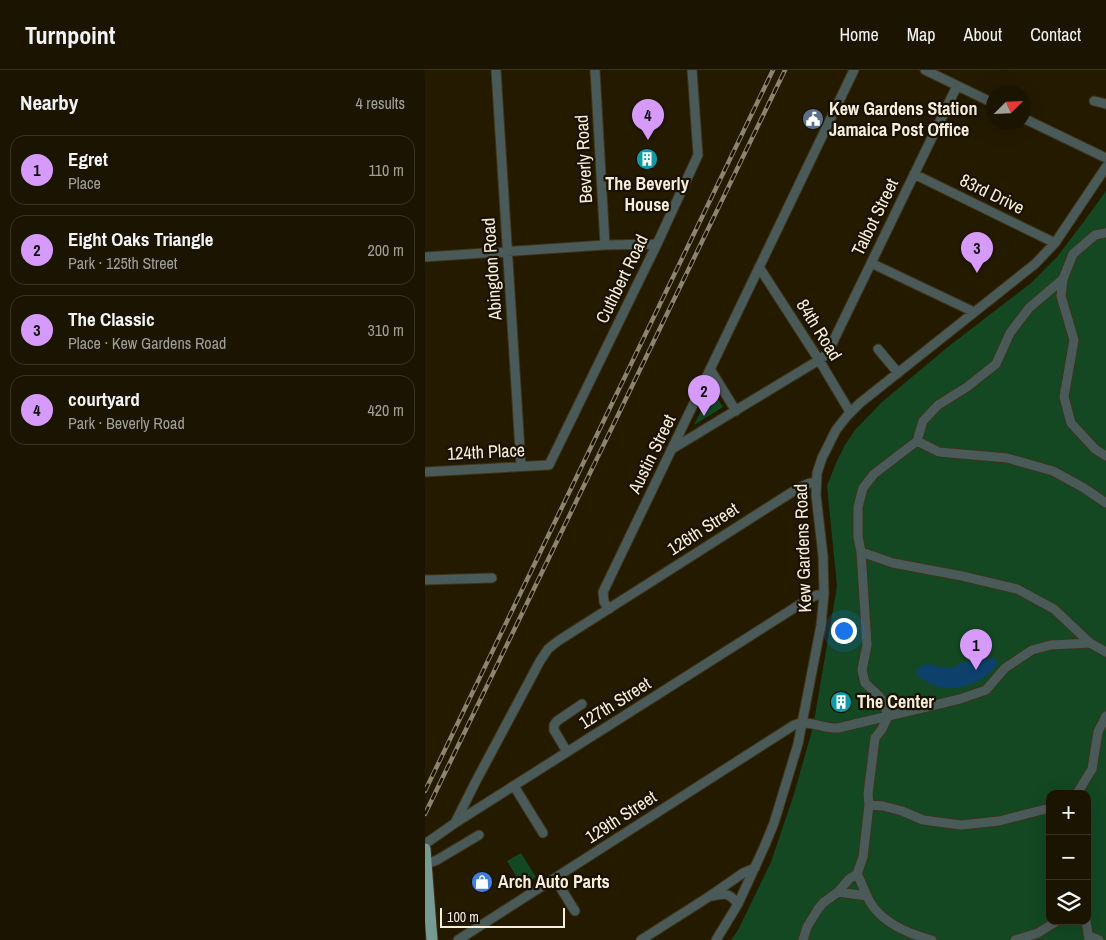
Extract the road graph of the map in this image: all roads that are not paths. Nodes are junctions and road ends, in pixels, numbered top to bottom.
1 (496, 70) edge
2 (595, 70) edge
3 (693, 70) edge
4 (854, 70) edge
5 (925, 70) edge
6 (957, 86) junction
7 (986, 100) edge
8 (1094, 101) dead end
9 (1106, 104) edge
10 (1031, 122) edge
11 (1106, 158) edge
12 (1106, 167) edge
13 (914, 174) junction
14 (1102, 181) edge
15 (1106, 233) edge
16 (657, 244) junction
17 (1055, 244) junction
18 (605, 246) junction
19 (507, 252) junction
20 (425, 257) edge
21 (871, 263) junction
22 (759, 267) junction
23 (1063, 279) junction
24 (974, 312) junction
25 (878, 348) dead end
26 (819, 360) junction
27 (710, 369) junction
28 (898, 374) junction
29 (737, 411) junction
30 (851, 412) junction
31 (917, 441) junction
32 (672, 449) junction
33 (1106, 456) edge
34 (549, 465) joint
35 (521, 466) junction
36 (425, 472) edge
37 (816, 483) junction
38 (1106, 503) edge
39 (861, 552) junction
40 (492, 578) dead end
41 (425, 580) edge
42 (824, 594) junction
43 (609, 609) junction
44 (1090, 643) junction
45 (1106, 652) edge
46 (582, 704) dead end
47 (888, 716) junction
48 (1106, 716) edge
49 (803, 723) junction
50 (567, 752) junction
51 (514, 786) junction
52 (1079, 790) edge
53 (869, 805) junction
54 (1046, 809) edge
55 (455, 823) junction
56 (543, 833) dead end
57 (479, 835) dead end
58 (425, 844) edge
59 (425, 849) edge
60 (426, 864) junction
61 (755, 868) junction
62 (857, 874) junction
63 (555, 879) junction
64 (838, 892) junction
65 (710, 896) junction
66 (867, 896) junction
67 (738, 904) junction
68 (575, 911) dead end
69 (1051, 925) edge
70 (1087, 925) edge
71 (1089, 938) edge
72 (433, 940) edge
73 (457, 940) edge
74 (641, 940) edge
75 (716, 940) edge
76 (803, 940) edge
77 (932, 940) edge
78 (1015, 940) edge
79 (1099, 940) edge

1 - 19 street, Abingdon Road
2 - 18 street, Beverly Road
3 - 16 street, Cuthbert Road
4 - 22 street, Austin Street
5 - 6 street
6 - 7 street
6 - 13 street, Talbot Street
8 - 9 street
10 - 11 street
12 - 14 street, Kew Gardens Road
13 - 17 street, 83rd Drive
13 - 21 street, Talbot Street
14 - 17 street, Kew Gardens Road
15 - 23 street
16 - 18 street
16 - 34 street, Cuthbert Road
17 - 24 street, Kew Gardens Road
18 - 19 street
19 - 20 street
19 - 35 street, Abingdon Road
21 - 24 street
21 - 26 street, Talbot Street
22 - 26 street, 84th Road
22 - 27 street, Austin Street
23 - 31 street
23 - 33 street
24 - 28 street, Kew Gardens Road
25 - 28 street
26 - 29 street
26 - 30 street, 84th Road
27 - 29 street
27 - 32 street, Austin Street
28 - 30 street, Kew Gardens Road
29 - 32 street
30 - 37 street, Kew Gardens Road
31 - 38 street
31 - 39 street
32 - 43 street, Austin Street
34 - 35 street, 124th Place
35 - 36 street, 124th Place
37 - 42 street, Kew Gardens Road
37 - 43 street, 126th Street
39 - 44 street
39 - 47 street
40 - 41 street
42 - 49 street, Kew Gardens Road
42 - 50 street, 127th Street
43 - 55 street
44 - 45 street
44 - 47 street
46 - 50 street
47 - 49 street
47 - 53 street
48 - 52 street
49 - 61 street, Kew Gardens Road
49 - 63 street, 129th Street
50 - 51 street, 127th Street
51 - 55 street, 127th Street
51 - 56 street
53 - 54 street
53 - 62 street
55 - 58 street, 127th Street
57 - 60 street
59 - 60 main road
60 - 72 main road
61 - 65 street
61 - 67 street, Kew Gardens Road
62 - 64 street
62 - 66 street
63 - 68 street
63 - 73 street, 129th Street
64 - 66 street
64 - 76 street
65 - 67 street
65 - 74 street
66 - 77 street
67 - 75 street, Kew Gardens Road
69 - 78 street
70 - 71 street
71 - 79 street

